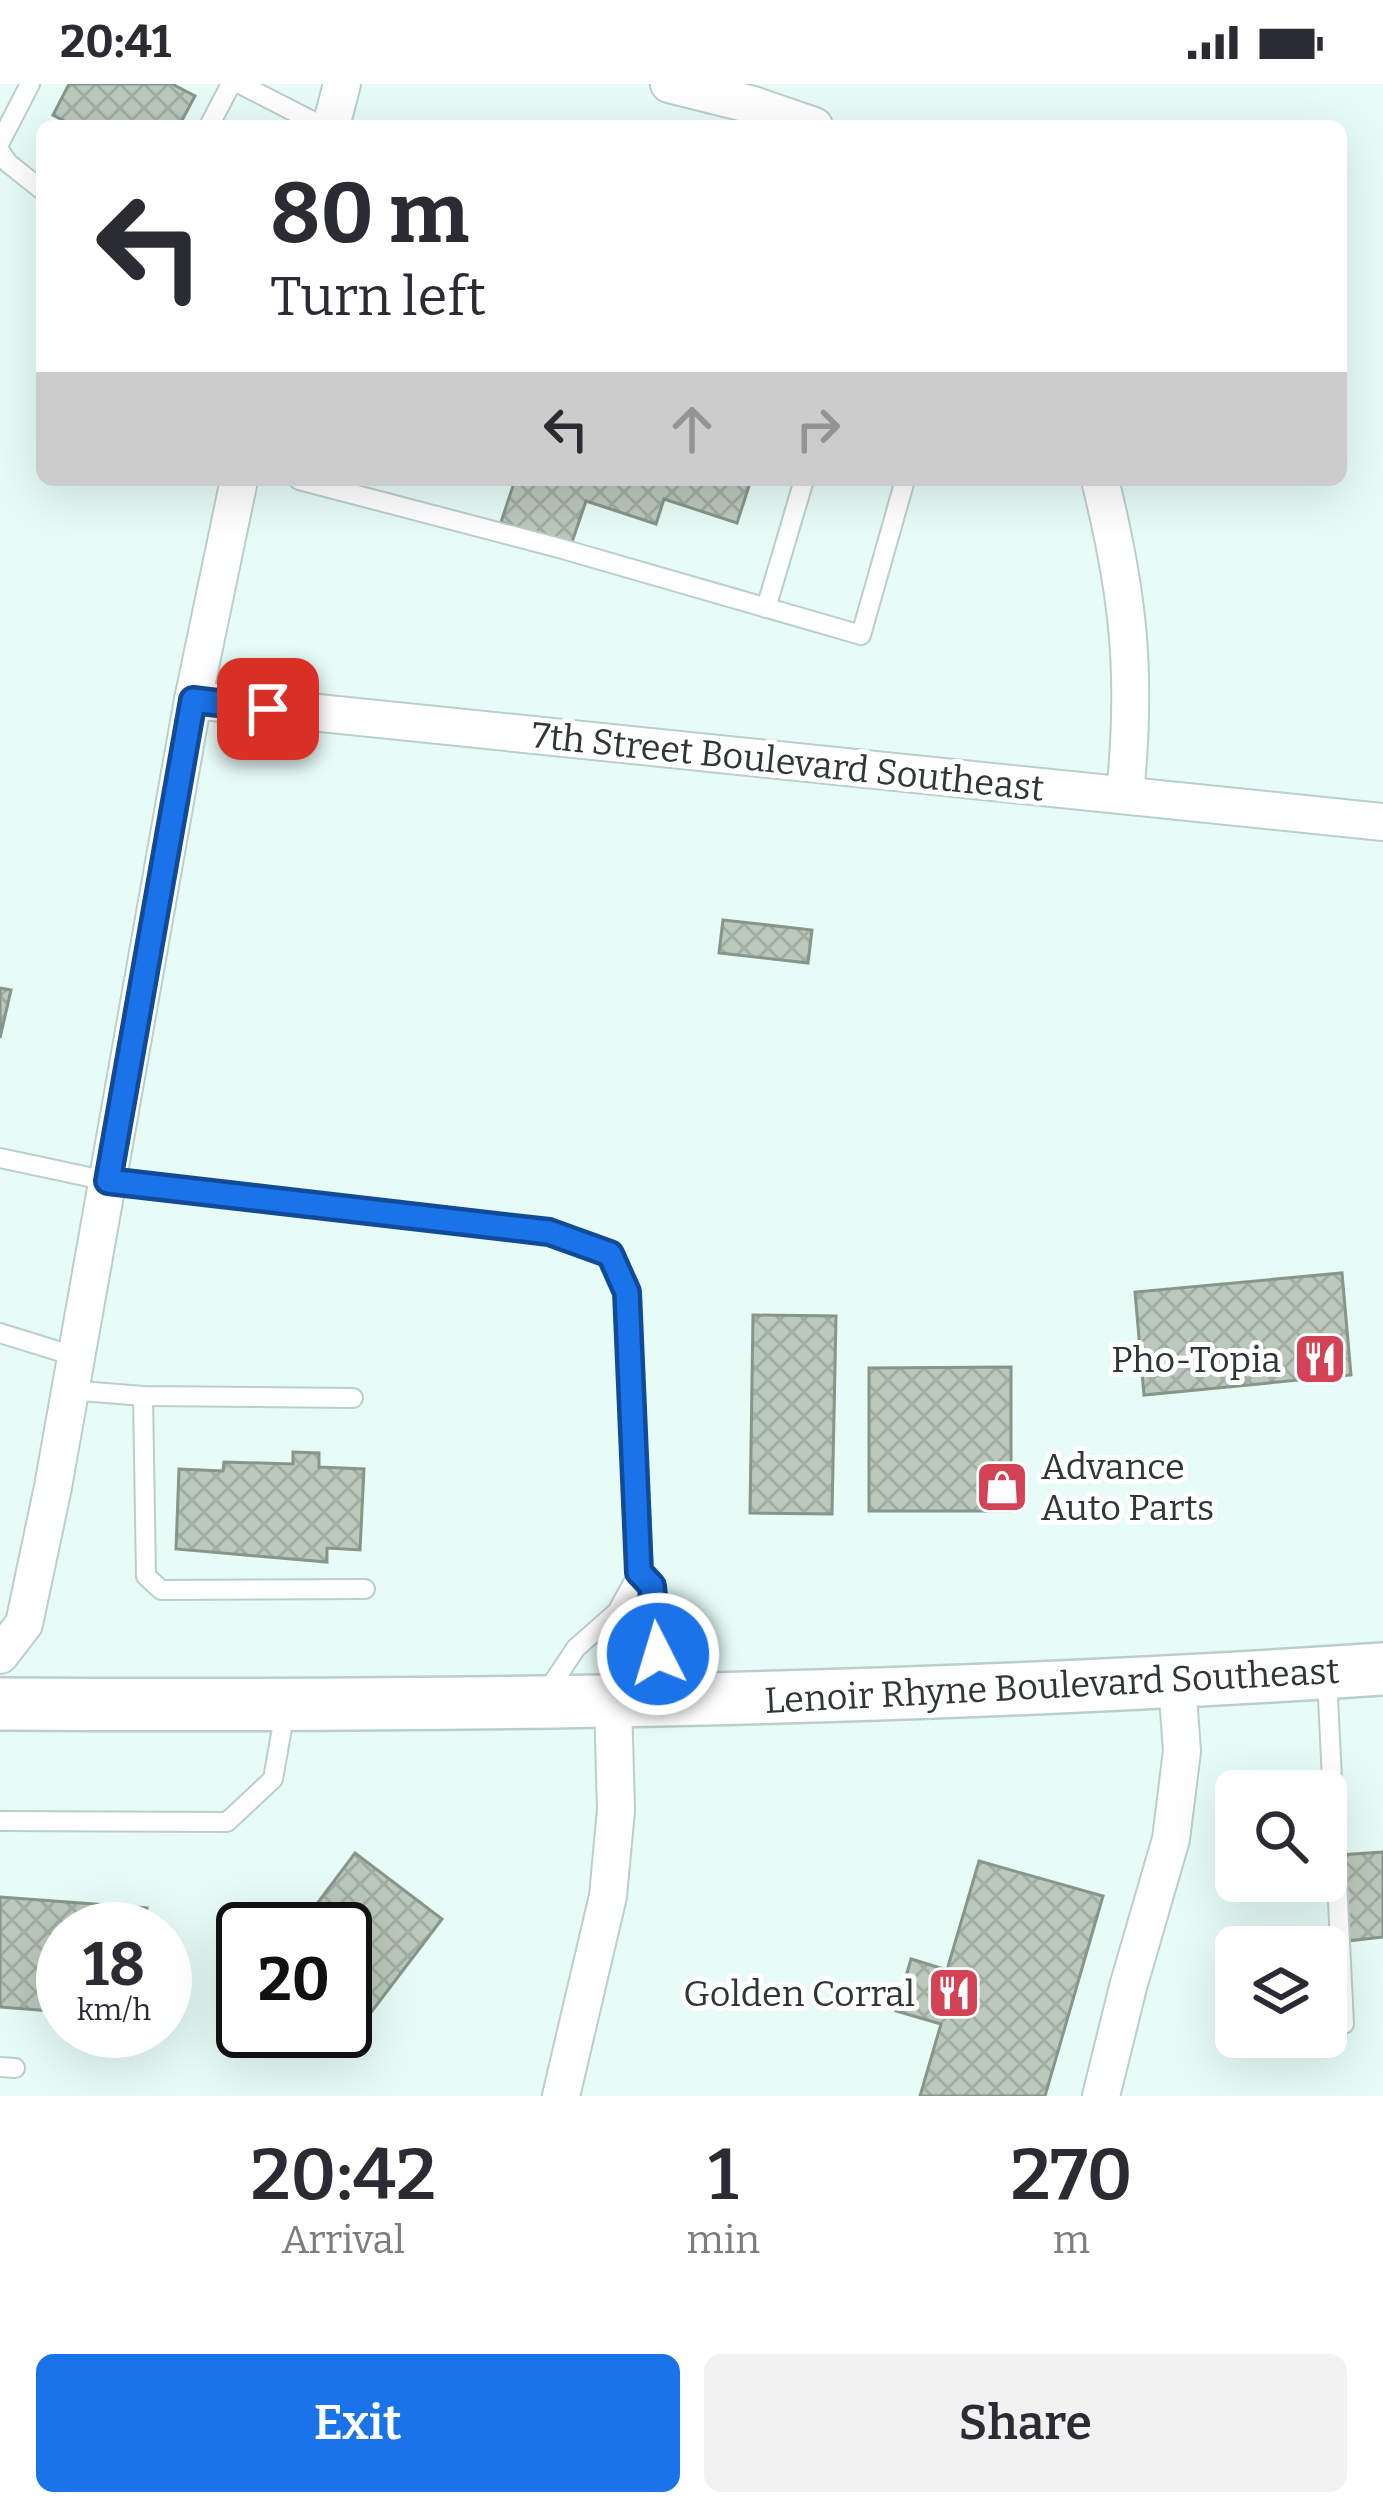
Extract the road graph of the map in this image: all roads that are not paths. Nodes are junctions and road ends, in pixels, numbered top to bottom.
1 (30, 84) edge
2 (236, 84) edge
3 (342, 84) edge
4 (669, 84) edge
5 (213, 120) edge
6 (313, 120) edge
7 (328, 120) edge
8 (797, 120) edge
9 (0, 146) edge
10 (36, 185) edge
11 (238, 486) edge
12 (322, 486) edge
13 (802, 486) edge
14 (903, 486) edge
15 (1102, 486) edge
16 (766, 608) junction
17 (193, 700) junction
18 (1126, 795) junction
19 (1383, 822) edge
20 (0, 1158) edge
21 (108, 1181) junction
22 (0, 1333) edge
23 (72, 1373) junction
24 (143, 1396) junction
25 (353, 1398) dead end
26 (639, 1572) junction
27 (365, 1589) dead end
28 (0, 1654) edge
29 (1383, 1669) edge
30 (1327, 1672) junction
31 (1177, 1683) junction
32 (637, 1702) junction
33 (540, 1703) junction
34 (0, 1704) edge
35 (286, 1706) junction
36 (0, 1821) edge
37 (1339, 1926) edge
38 (561, 2096) edge
39 (1101, 2096) edge

1 - 9 lane
2 - 5 lane
2 - 6 lane
3 - 7 street
4 - 8 street
9 - 10 lane
11 - 17 street
12 - 16 lane
13 - 16 lane
14 - 16 lane
15 - 18 street
17 - 18 street, 7th Street Boulevard Southeast
17 - 21 street
18 - 19 street, 7th Street Boulevard Southeast
20 - 21 lane
21 - 23 street
21 - 26 lane
22 - 23 lane
23 - 24 lane
23 - 28 street
24 - 25 lane
24 - 27 lane
26 - 32 lane
26 - 33 lane
29 - 30 main road, Lenoir Rhyne Boulevard Southeast
30 - 31 main road, Lenoir Rhyne Boulevard Southeast
30 - 37 lane
31 - 32 main road, Lenoir Rhyne Boulevard Southeast
31 - 39 street
32 - 33 main road, Lenoir Rhyne Boulevard Southeast
32 - 38 street
33 - 35 main road, Lenoir Rhyne Boulevard Southeast
34 - 35 main road, Lenoir Rhyne Boulevard Southeast
35 - 36 lane

